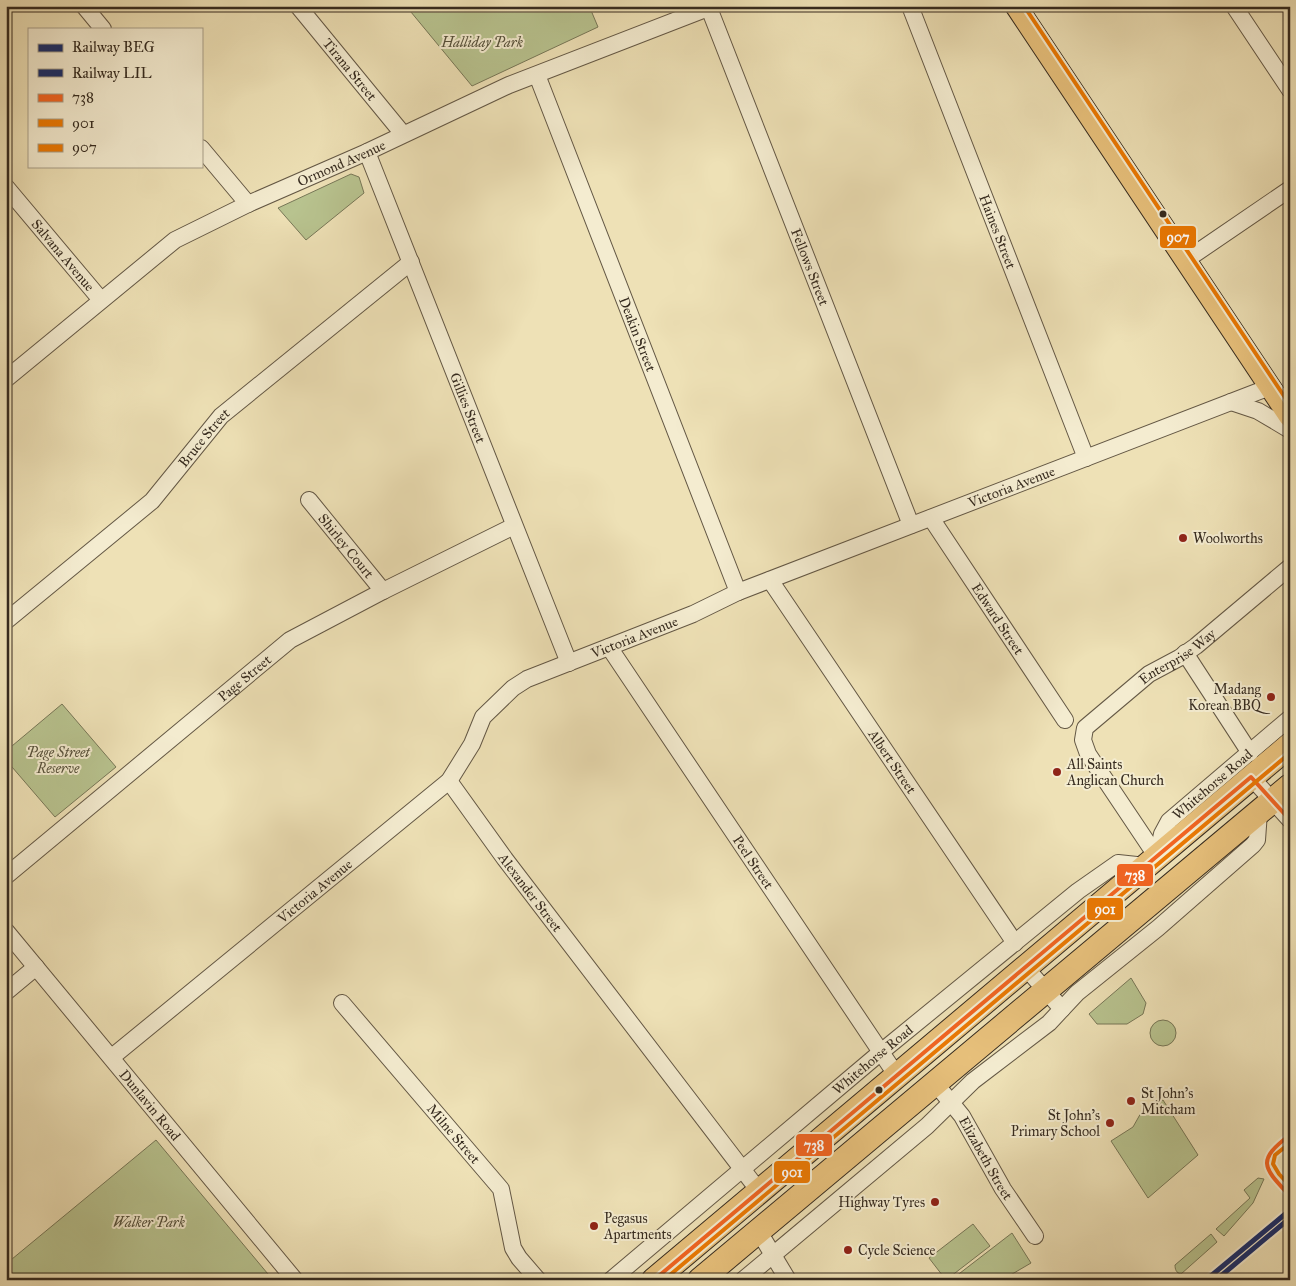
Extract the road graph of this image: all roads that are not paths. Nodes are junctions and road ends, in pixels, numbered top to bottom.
1 (84, 6) edge
2 (298, 6) edge
3 (910, 6) edge
4 (1016, 6) edge
5 (1234, 6) edge
6 (711, 7) edge
7 (101, 28) edge
8 (537, 75) junction
9 (1290, 90) edge
10 (403, 134) junction
11 (202, 149) edge
12 (368, 152) junction
13 (6, 187) edge
14 (1290, 189) edge
15 (248, 204) junction
16 (1186, 260) junction
17 (411, 262) junction
18 (101, 300) junction
19 (6, 379) edge
20 (1270, 387) junction
21 (1231, 402) junction
22 (1290, 417) edge
23 (1290, 430) edge
24 (1086, 458) junction
25 (309, 500) dead end
26 (931, 518) junction
27 (911, 525) junction
28 (514, 526) junction
29 (1290, 567) edge
30 (770, 580) junction
31 (383, 591) junction
32 (738, 592) junction
33 (6, 621) edge
34 (609, 647) junction
35 (1186, 653) junction
36 (569, 663) junction
37 (1065, 720) dead end
38 (1288, 727) edge
39 (1250, 753) junction
40 (1251, 777) junction
41 (449, 781) junction
42 (1274, 800) edge
43 (1290, 820) edge
44 (1152, 861) junction
45 (6, 876) edge
46 (6, 931) edge
47 (1015, 943) junction
48 (36, 967) junction
49 (1026, 968) junction
50 (6, 992) edge
51 (1046, 992) junction
52 (342, 1002) dead end
53 (1062, 1009) junction
54 (881, 1052) junction
55 (112, 1057) junction
56 (897, 1076) junction
57 (935, 1083) junction
58 (951, 1102) junction
59 (743, 1170) junction
60 (759, 1191) junction
61 (758, 1230) junction
62 (1034, 1236) dead end
63 (772, 1255) junction
64 (295, 1280) edge
65 (538, 1280) edge
66 (611, 1280) edge
67 (654, 1280) edge
68 (700, 1280) edge
69 (744, 1280) edge
70 (788, 1280) edge

1 - 7 street
2 - 10 street, Tirana Street
3 - 24 street, Haines Street
4 - 16 main road
5 - 9 street
6 - 8 street, Ormond Avenue
6 - 27 street, Fellows Street
8 - 10 street, Ormond Avenue
8 - 32 street, Deakin Street
10 - 12 street, Ormond Avenue
11 - 15 street
12 - 15 street, Ormond Avenue
12 - 17 street, Gillies Street
13 - 18 street, Salvana Avenue
14 - 16 street
15 - 18 street, Ormond Avenue
16 - 20 main road
17 - 28 street, Gillies Street
17 - 33 street, Bruce Street
18 - 19 street, Ormond Avenue
20 - 21 street, Victoria Avenue
20 - 22 main road
21 - 23 street
21 - 24 street, Victoria Avenue
24 - 26 street, Victoria Avenue
25 - 31 street, Shirley Court
26 - 27 street, Victoria Avenue
26 - 37 street, Edward Street
27 - 30 street, Victoria Avenue
28 - 31 street, Page Street
28 - 36 street, Gillies Street
29 - 35 street, Enterprise Way
30 - 32 street, Victoria Avenue
30 - 47 street, Albert Street
31 - 45 street, Page Street
32 - 34 street, Victoria Avenue
34 - 36 street, Victoria Avenue
34 - 54 street, Peel Street
35 - 39 street
35 - 44 street, Enterprise Way
36 - 41 street, Victoria Avenue
38 - 39 street, Whitehorse Road
38 - 40 highway, Whitehorse Road
39 - 44 street, Whitehorse Road
40 - 42 street
40 - 44 highway, Whitehorse Road
41 - 55 street, Victoria Avenue
41 - 59 street, Alexander Street
42 - 43 street
42 - 51 highway
42 - 53 street
44 - 47 street, Whitehorse Road
44 - 49 highway, Whitehorse Road
46 - 48 street, Dunlavin Road
47 - 54 street, Whitehorse Road
48 - 50 street
48 - 55 street, Dunlavin Road
49 - 51 street
49 - 56 highway, Whitehorse Road
51 - 53 street
51 - 57 highway
52 - 65 street, Milne Street
53 - 58 street
54 - 56 street, Peel Street
54 - 59 street, Whitehorse Road
55 - 64 street, Dunlavin Road
56 - 60 highway, Whitehorse Road
57 - 58 street, Elizabeth Street
57 - 61 highway
58 - 62 street, Elizabeth Street
58 - 63 street
59 - 60 street, Alexander Street
59 - 66 street, Whitehorse Road
60 - 67 highway, Whitehorse Road
61 - 63 street
61 - 68 highway
63 - 69 street
63 - 70 street

